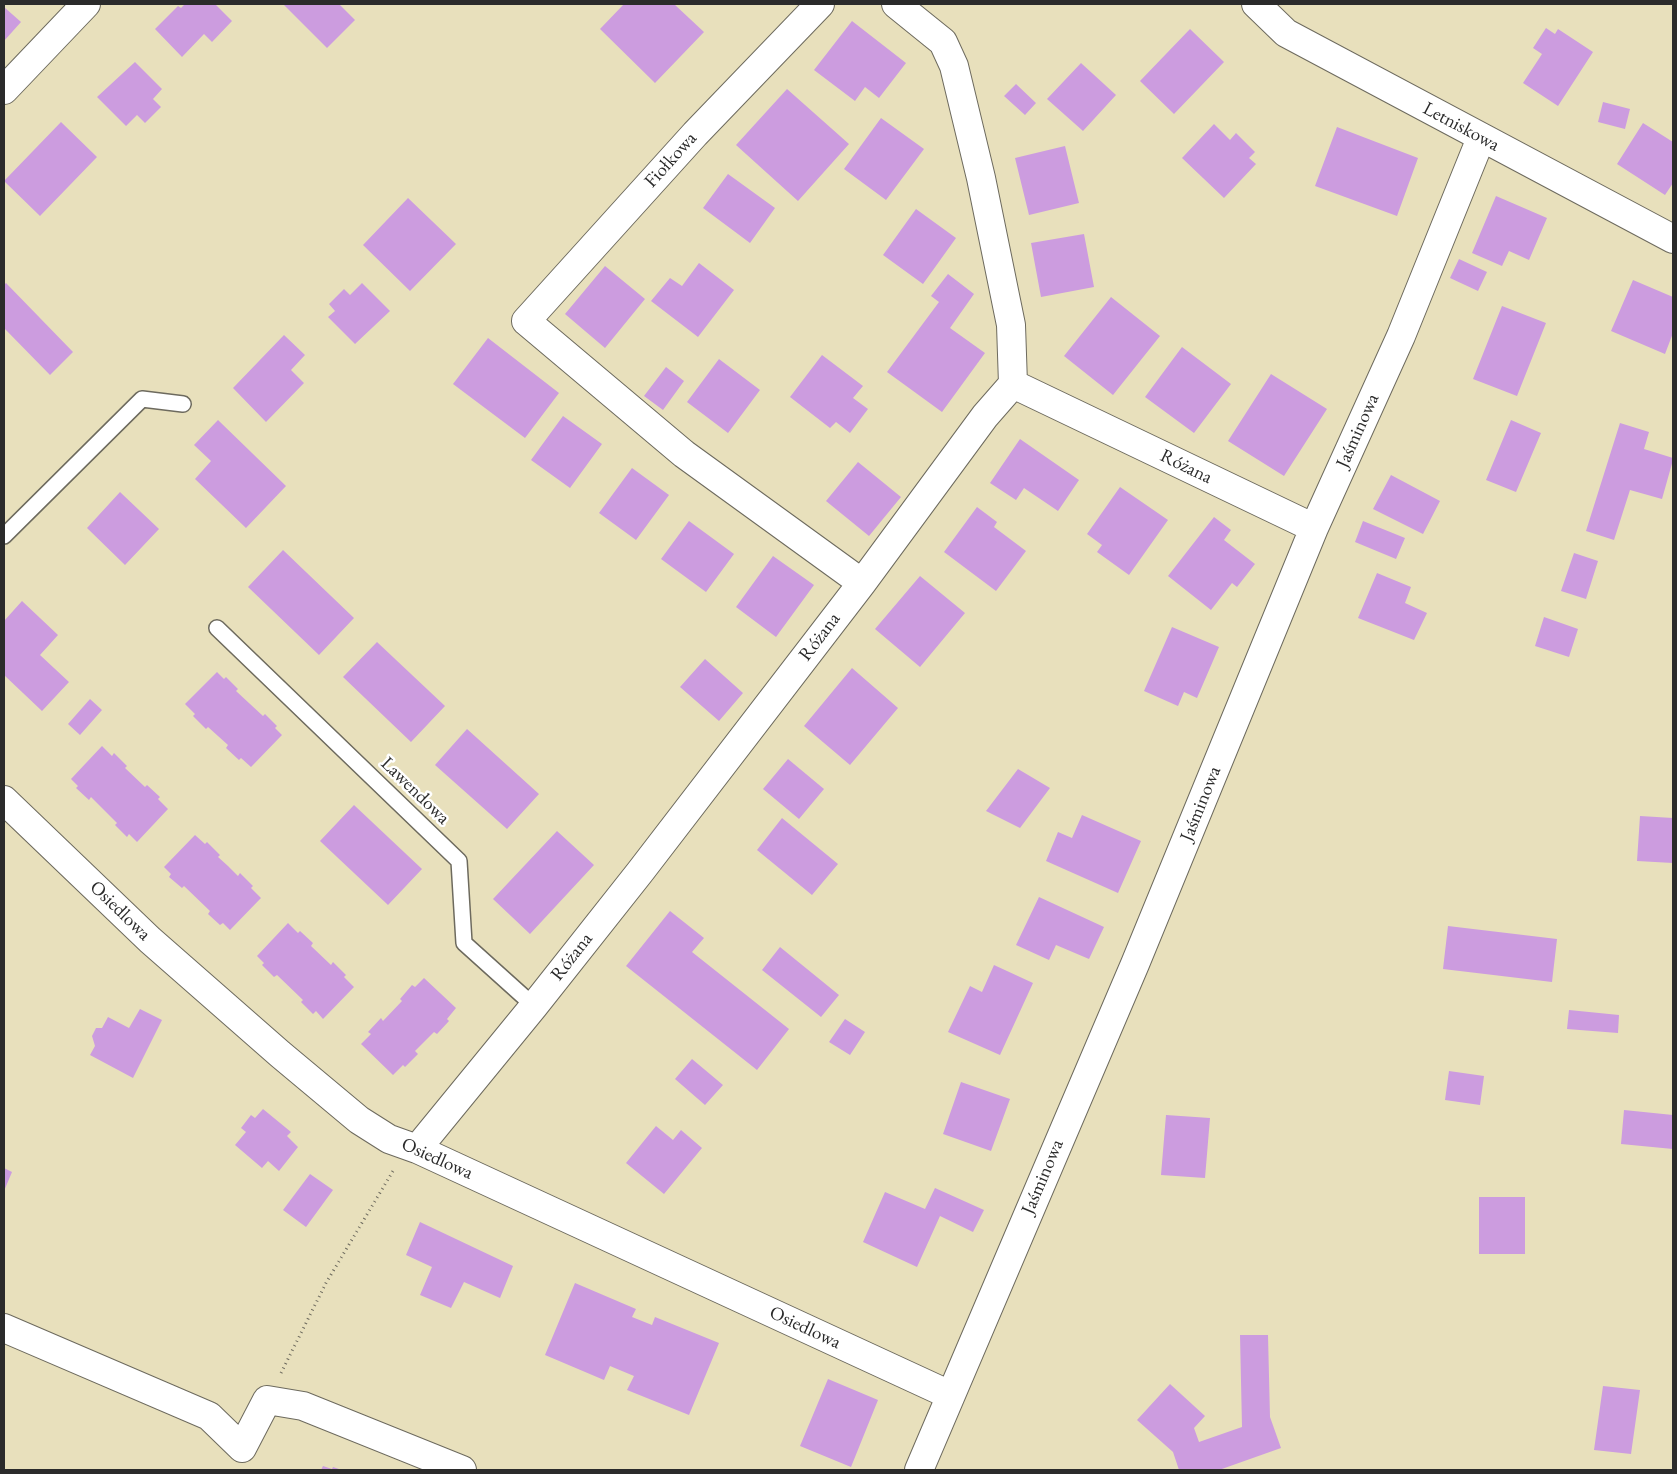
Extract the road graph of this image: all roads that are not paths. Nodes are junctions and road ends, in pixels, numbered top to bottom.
1 (86, 4) edge
2 (820, 4) edge
3 (896, 4) edge
4 (1256, 4) edge
5 (4, 90) edge
6 (1481, 138) junction
7 (1673, 239) edge
8 (1013, 384) junction
9 (183, 404) dead end
10 (1314, 528) junction
11 (4, 536) edge
12 (862, 583) junction
13 (217, 628) dead end
14 (4, 800) edge
15 (534, 1006) junction
16 (417, 1149) junction
17 (4, 1328) edge
18 (950, 1395) junction
19 (241, 1459) edge
20 (462, 1470) edge
21 (919, 1470) edge

1 - 5 street
2 - 12 street, Fiołkowa
3 - 8 street
4 - 6 street, Letniskowa
6 - 7 street, Letniskowa
6 - 10 street, Jaśminowa
8 - 10 street, Różana
8 - 12 street, Różana
9 - 11 lane
10 - 18 street, Jaśminowa
12 - 15 street, Różana
13 - 15 lane, Lawendowa
14 - 16 street, Osiedlowa
15 - 16 street, Różana
16 - 18 street, Osiedlowa
17 - 19 street
18 - 21 street, Jaśminowa
19 - 20 street

